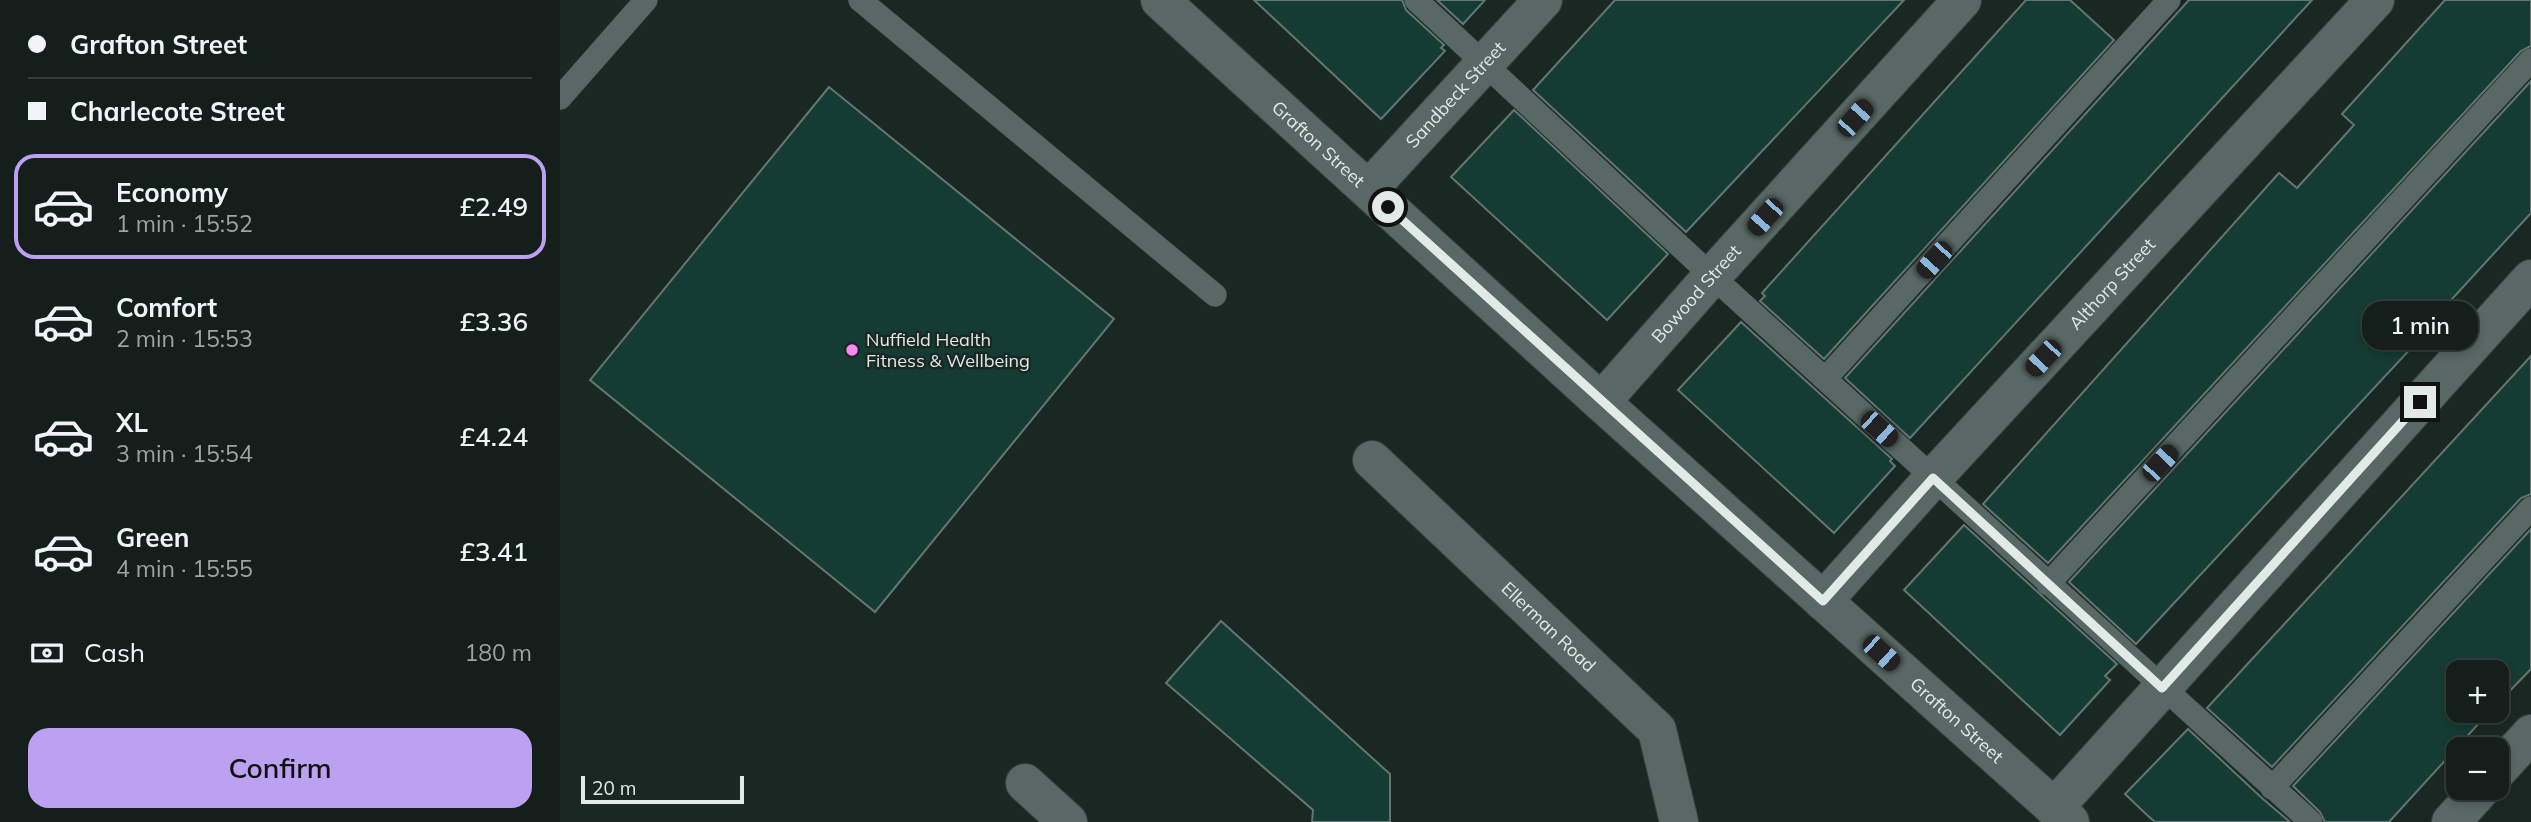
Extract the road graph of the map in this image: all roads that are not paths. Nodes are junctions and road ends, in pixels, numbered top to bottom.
1 (646, 0) edge
2 (860, 0) edge
3 (1160, 0) edge
4 (1416, 0) edge
5 (1543, 0) edge
6 (1962, 0) edge
7 (2168, 0) edge
8 (2375, 0) edge
9 (2531, 60) edge
10 (1485, 63) junction
11 (560, 98) edge
12 (1369, 189) junction
13 (1712, 276) junction
14 (2531, 279) edge
15 (1215, 295) dead end
16 (1825, 379) junction
17 (1601, 402) junction
18 (1372, 460) dead end
19 (1933, 478) junction
20 (2531, 508) edge
21 (2048, 584) junction
22 (1823, 601) junction
23 (2162, 688) junction
24 (2531, 734) edge
25 (2509, 758) edge
26 (1026, 783) dead end
27 (2273, 788) junction
28 (2471, 800) edge
29 (2062, 815) edge
30 (1068, 822) edge
31 (1679, 822) edge
32 (2311, 822) edge
33 (2451, 822) edge

1 - 11 lane
2 - 15 lane
3 - 12 street, Grafton Street
4 - 10 lane
5 - 10 street, Sandbeck Street
6 - 13 street, Bowood Street
7 - 16 lane
8 - 19 street, Althorp Street
9 - 21 lane
10 - 12 street, Sandbeck Street
10 - 13 lane
12 - 17 street, Grafton Street
13 - 16 lane
13 - 17 street, Bowood Street
14 - 23 street
16 - 19 lane
17 - 22 street, Grafton Street
18 - 31 street, Ellerman Road
19 - 21 lane
19 - 22 street, Althorp Street
20 - 27 lane
21 - 23 lane
22 - 29 street, Grafton Street
23 - 27 lane
23 - 29 street
24 - 25 street
26 - 30 street
27 - 32 lane
28 - 33 street

